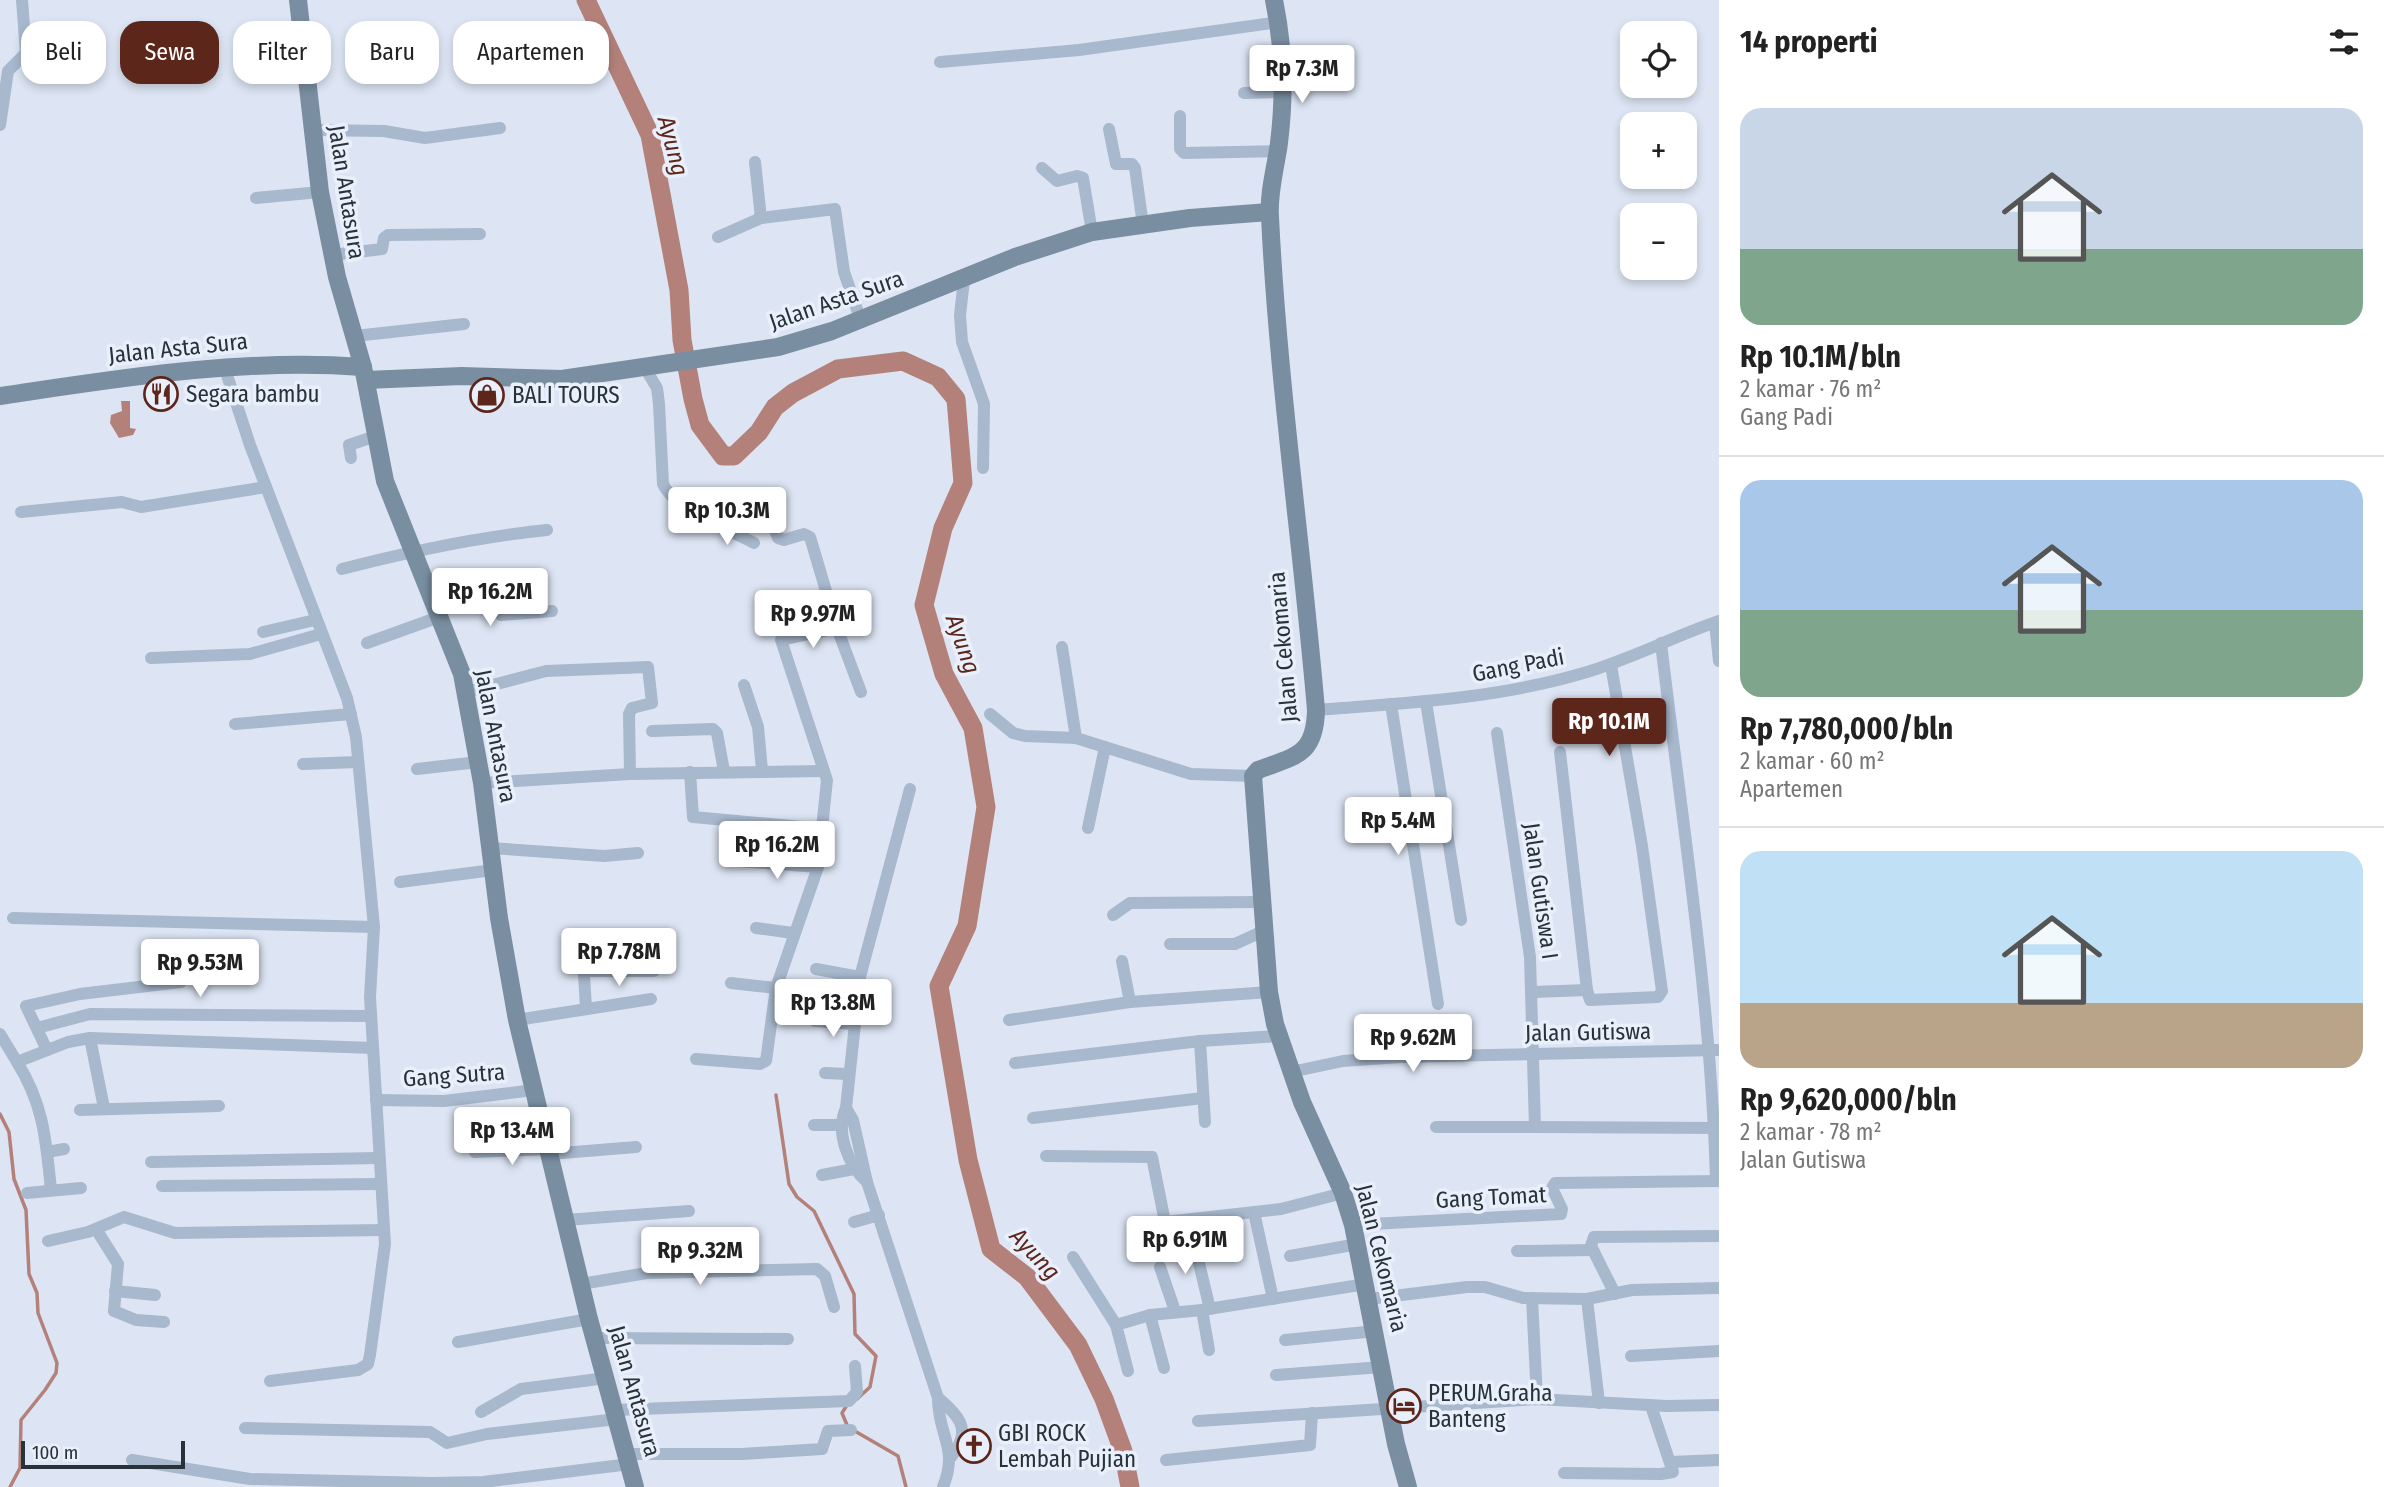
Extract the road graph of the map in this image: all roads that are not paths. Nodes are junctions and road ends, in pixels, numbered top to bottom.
1 (22, 0) edge
2 (298, 0) edge
3 (1274, 0) edge
4 (1279, 22) junction
5 (940, 62) dead end
6 (1283, 92) junction
7 (1244, 93) dead end
8 (1180, 116) dead end
9 (0, 125) edge
10 (500, 128) dead end
11 (1109, 129) dead end
12 (312, 130) junction
13 (1278, 151) junction
14 (755, 162) dead end
15 (1042, 168) dead end
16 (320, 192) junction
17 (256, 198) dead end
18 (1269, 212) junction
19 (761, 218) junction
20 (1143, 225) junction
21 (1092, 232) junction
22 (480, 234) dead end
23 (718, 237) dead end
24 (332, 255) junction
25 (964, 280) junction
26 (861, 321) junction
27 (464, 324) dead end
28 (355, 336) junction
29 (224, 366) junction
30 (645, 368) junction
31 (364, 373) junction
32 (0, 396) edge
33 (376, 436) junction
34 (351, 458) dead end
35 (983, 468) dead end
36 (266, 487) junction
37 (21, 512) dead end
38 (715, 523) junction
39 (547, 530) dead end
40 (754, 543) dead end
41 (411, 550) junction
42 (342, 569) dead end
43 (436, 611) junction
44 (552, 611) dead end
45 (315, 620) junction
46 (1717, 622) edge
47 (837, 628) junction
48 (262, 632) dead end
49 (321, 634) junction
50 (367, 643) dead end
51 (1661, 643) junction
52 (1062, 647) dead end
53 (151, 658) dead end
54 (1719, 661) edge
55 (1611, 665) dead end
56 (744, 685) dead end
57 (466, 692) junction
58 (861, 692) dead end
59 (1426, 702) junction
60 (1391, 704) junction
61 (1316, 710) junction
62 (351, 714) junction
63 (990, 714) dead end
64 (235, 724) dead end
65 (652, 731) dead end
66 (1497, 733) dead end
67 (1076, 738) junction
68 (1104, 747) junction
69 (1560, 752) dead end
70 (358, 762) junction
71 (478, 762) junction
72 (303, 764) dead end
73 (417, 769) dead end
74 (762, 770) junction
75 (724, 771) junction
76 (823, 771) junction
77 (690, 772) junction
78 (630, 774) junction
79 (1253, 776) junction
80 (482, 783) junction
81 (910, 789) dead end
82 (1088, 828) dead end
83 (824, 829) junction
84 (491, 848) junction
85 (638, 853) dead end
86 (739, 861) dead end
87 (818, 867) junction
88 (494, 870) junction
89 (400, 882) dead end
90 (1262, 902) junction
91 (1113, 915) dead end
92 (13, 918) dead end
93 (1461, 920) dead end
94 (374, 927) junction
95 (757, 928) dead end
96 (793, 933) junction
97 (1262, 933) junction
98 (1170, 944) dead end
99 (1122, 961) dead end
100 (817, 969) dead end
101 (654, 971) dead end
102 (860, 977) junction
103 (181, 982) dead end
104 (731, 983) dead end
105 (776, 988) junction
106 (1587, 990) junction
107 (1269, 992) junction
108 (1534, 992) junction
109 (651, 999) dead end
110 (1129, 1002) junction
111 (1438, 1004) dead end
112 (586, 1007) junction
113 (371, 1016) junction
114 (517, 1020) junction
115 (1009, 1020) dead end
116 (815, 1021) dead end
117 (853, 1024) junction
118 (37, 1028) junction
119 (0, 1034) edge
120 (1278, 1036) junction
121 (90, 1038) junction
122 (1200, 1041) junction
123 (373, 1048) junction
124 (47, 1050) junction
125 (1715, 1050) edge
126 (1532, 1055) junction
127 (696, 1059) dead end
128 (17, 1062) junction
129 (1015, 1063) dead end
130 (1291, 1072) junction
131 (825, 1073) dead end
132 (848, 1074) junction
133 (534, 1090) junction
134 (1203, 1098) junction
135 (376, 1100) junction
136 (219, 1107) dead end
137 (104, 1108) junction
138 (845, 1108) junction
139 (80, 1110) dead end
140 (1033, 1118) dead end
141 (1205, 1122) dead end
142 (814, 1125) dead end
143 (841, 1125) junction
144 (1436, 1127) dead end
145 (1535, 1127) junction
146 (1717, 1128) edge
147 (636, 1147) dead end
148 (64, 1149) dead end
149 (47, 1152) junction
150 (475, 1152) dead end
151 (549, 1152) junction
152 (1046, 1156) dead end
153 (379, 1158) junction
154 (151, 1161) dead end
155 (854, 1169) junction
156 (822, 1175) dead end
157 (1718, 1181) edge
158 (867, 1182) junction
159 (380, 1184) junction
160 (162, 1186) dead end
161 (81, 1188) dead end
162 (51, 1190) junction
163 (27, 1193) dead end
164 (1343, 1193) junction
165 (689, 1211) dead end
166 (1254, 1212) junction
167 (879, 1215) junction
168 (565, 1220) junction
169 (854, 1222) dead end
170 (1353, 1225) junction
171 (96, 1229) junction
172 (384, 1230) junction
173 (1192, 1234) dead end
174 (1719, 1236) edge
175 (48, 1241) dead end
176 (1357, 1244) junction
177 (1594, 1250) junction
178 (1517, 1251) dead end
179 (1290, 1256) dead end
180 (1073, 1257) dead end
181 (1160, 1267) dead end
182 (581, 1284) junction
183 (1719, 1288) edge
184 (116, 1291) junction
185 (1367, 1292) junction
186 (1615, 1294) junction
187 (155, 1296) dead end
188 (1532, 1298) junction
189 (1587, 1298) junction
190 (1273, 1299) junction
191 (834, 1307) dead end
192 (1206, 1310) junction
193 (1175, 1311) junction
194 (1150, 1315) junction
195 (589, 1319) junction
196 (164, 1321) dead end
197 (1116, 1325) junction
198 (1376, 1331) junction
199 (595, 1338) junction
200 (788, 1339) dead end
201 (1285, 1340) dead end
202 (458, 1342) dead end
203 (1209, 1350) dead end
204 (1719, 1351) edge
205 (1631, 1356) dead end
206 (855, 1366) dead end
207 (1382, 1367) junction
208 (1164, 1368) dead end
209 (1128, 1371) dead end
210 (1276, 1375) dead end
211 (606, 1378) junction
212 (270, 1381) dead end
213 (938, 1398) junction
214 (1537, 1399) junction
215 (1599, 1403) junction
216 (1719, 1405) edge
217 (1651, 1406) junction
218 (1389, 1407) junction
219 (481, 1412) dead end
220 (1312, 1413) junction
221 (616, 1415) junction
222 (1198, 1421) dead end
223 (245, 1428) dead end
224 (851, 1430) dead end
225 (951, 1457) junction
226 (629, 1459) junction
227 (132, 1460) dead end
228 (1166, 1460) dead end
229 (1719, 1460) edge
230 (1671, 1462) junction
231 (1564, 1473) dead end
232 (635, 1487) edge
233 (943, 1487) edge
234 (1408, 1487) edge

1 - 9 street
2 - 12 street, Jalan Antasura
3 - 4 street, Jalan Cekomaria
4 - 5 street
4 - 6 street, Jalan Cekomaria
6 - 7 street
6 - 13 street, Jalan Cekomaria
8 - 13 street
10 - 12 street
11 - 20 street
12 - 16 street, Jalan Antasura
13 - 18 street, Jalan Cekomaria
14 - 19 street
15 - 21 street
16 - 17 street
16 - 24 street, Jalan Antasura
18 - 20 street, Jalan Asta Sura
18 - 61 street, Jalan Cekomaria
19 - 23 street
19 - 26 street
20 - 21 street, Jalan Asta Sura
21 - 25 street, Jalan Asta Sura
22 - 24 street
24 - 28 street, Jalan Antasura
25 - 26 street, Jalan Asta Sura
25 - 35 street
26 - 30 street, Jalan Asta Sura
27 - 28 street
28 - 31 street, Jalan Antasura
29 - 31 street, Jalan Asta Sura
29 - 32 street, Jalan Asta Sura
29 - 36 street
30 - 31 street, Jalan Asta Sura
30 - 38 street
31 - 33 street, Jalan Antasura
33 - 34 street
33 - 41 street, Jalan Antasura
36 - 37 street
36 - 45 street
38 - 40 street
38 - 47 street
39 - 41 street
41 - 42 street
41 - 43 street, Jalan Antasura
43 - 44 street
43 - 50 street
43 - 57 street, Jalan Antasura
45 - 48 street
45 - 49 street
46 - 51 street, Gang Padi
46 - 54 street
47 - 58 street
47 - 76 street
49 - 53 street
49 - 62 street
51 - 59 street, Gang Padi
51 - 125 street
52 - 67 street
55 - 106 street
56 - 74 street
57 - 71 street, Jalan Antasura
57 - 78 street
59 - 60 street, Gang Padi
59 - 93 street
60 - 61 street, Gang Padi
60 - 111 street
61 - 79 street, Jalan Cekomaria
62 - 64 street
62 - 70 street
63 - 67 street
65 - 75 street
66 - 108 street, Jalan Gutiswa I
67 - 68 street
68 - 79 street
68 - 82 street
69 - 106 street
70 - 72 street
70 - 94 street
71 - 73 street
71 - 80 street, Jalan Antasura
74 - 75 street
74 - 76 street
75 - 77 street
76 - 83 street
77 - 78 street
77 - 83 street
78 - 80 street
79 - 90 street, Jalan Cekomaria
80 - 84 street, Jalan Antasura
81 - 102 street
83 - 87 street
84 - 85 street
84 - 88 street, Jalan Antasura
86 - 87 street
87 - 96 street
88 - 89 street
88 - 114 street, Jalan Antasura
90 - 91 street
90 - 97 street, Jalan Cekomaria
92 - 94 street
94 - 113 street
95 - 96 street
96 - 105 street
97 - 98 street
97 - 107 street, Jalan Cekomaria
99 - 110 street
100 - 102 street
101 - 112 street
102 - 117 street
103 - 118 street
104 - 105 street
105 - 127 street
106 - 108 street
107 - 110 street
107 - 120 street, Jalan Cekomaria
108 - 126 street, Jalan Gutiswa I
109 - 112 street
110 - 115 street
112 - 114 street
113 - 118 street
113 - 123 street
114 - 133 street, Jalan Antasura
116 - 117 street
117 - 132 street
118 - 124 street
119 - 128 street
120 - 122 street
120 - 130 street, Jalan Cekomaria
121 - 123 street
121 - 124 street
121 - 137 street
122 - 129 street
122 - 134 street
123 - 135 street
124 - 128 street
125 - 126 street, Jalan Gutiswa
125 - 146 street
126 - 130 street, Jalan Gutiswa
126 - 145 street, Jalan Gutiswa I
128 - 149 street
130 - 164 street, Jalan Cekomaria
131 - 132 street
132 - 138 street
133 - 135 street, Gang Sutra
133 - 151 street, Jalan Antasura
134 - 140 street
134 - 141 street
135 - 153 street
136 - 137 street
137 - 139 street
138 - 143 street
138 - 158 street
142 - 143 street
143 - 155 street
144 - 145 street
145 - 146 street
146 - 157 street
147 - 151 street
148 - 149 street
149 - 162 street
150 - 151 street
151 - 168 street, Jalan Antasura
152 - 166 street
153 - 154 street
153 - 159 street
155 - 156 street
155 - 158 street
157 - 170 street, Gang Tomat
158 - 167 street
159 - 160 street
159 - 172 street
161 - 162 street
162 - 163 street
164 - 166 street
164 - 170 street, Jalan Cekomaria
165 - 168 street
166 - 190 street
167 - 169 street
167 - 213 street
168 - 182 street, Jalan Antasura
170 - 176 street, Jalan Cekomaria
171 - 172 street
171 - 175 street
171 - 184 street
172 - 212 street
173 - 192 street
174 - 177 street
176 - 179 street
176 - 185 street, Jalan Cekomaria
177 - 178 street
177 - 186 street
180 - 197 street
181 - 193 street
182 - 191 street
182 - 195 street, Jalan Antasura
183 - 186 street
184 - 187 street
184 - 196 street
185 - 188 street
185 - 190 street
185 - 198 street, Jalan Cekomaria
186 - 189 street
188 - 189 street
188 - 214 street
189 - 215 street
190 - 192 street
192 - 193 street
192 - 203 street
193 - 194 street
194 - 197 street
194 - 208 street
195 - 199 street, Jalan Antasura
195 - 202 street
197 - 209 street
198 - 201 street
198 - 207 street, Jalan Cekomaria
199 - 200 street
199 - 211 street, Jalan Antasura
204 - 205 street
206 - 221 street
207 - 210 street
207 - 218 street, Jalan Cekomaria
211 - 219 street
211 - 221 street, Jalan Antasura
213 - 225 street
213 - 225 street
214 - 215 street
214 - 218 street
215 - 217 street
216 - 217 street
217 - 230 street
218 - 220 street
218 - 234 street, Jalan Cekomaria
220 - 222 street
220 - 228 street
221 - 223 street
221 - 226 street, Jalan Antasura
224 - 226 street
225 - 233 street
226 - 227 street
226 - 232 street, Jalan Antasura
229 - 230 street
230 - 231 street

